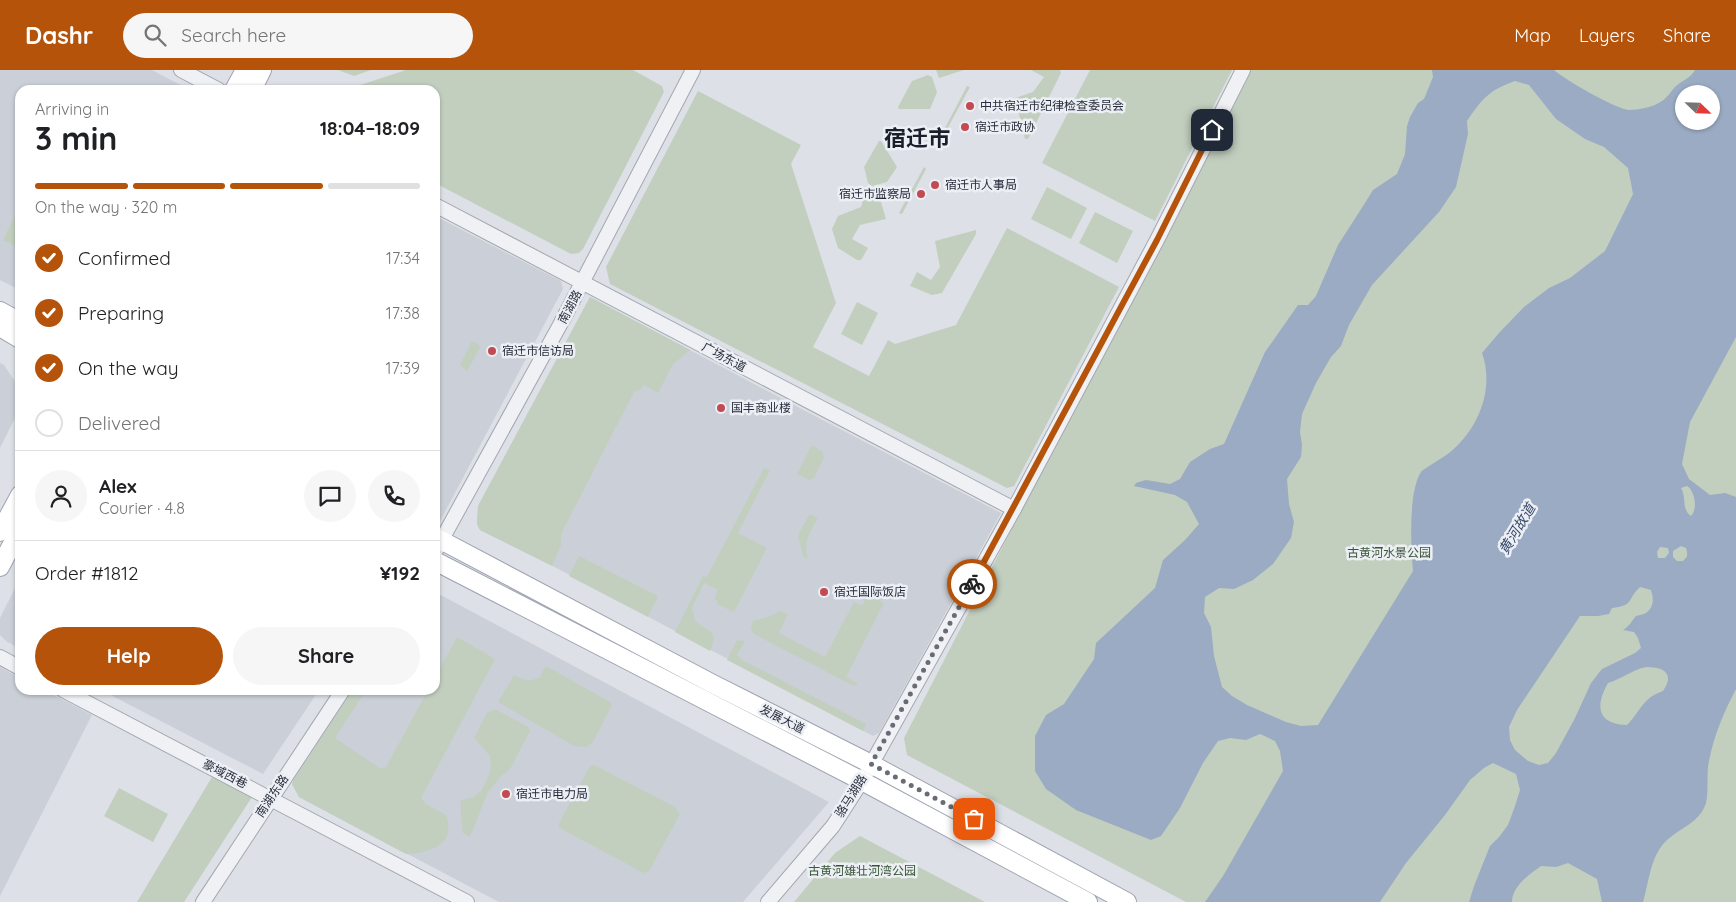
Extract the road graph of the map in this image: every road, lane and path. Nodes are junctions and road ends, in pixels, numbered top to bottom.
1 (181, 70) edge
2 (245, 70) edge
3 (262, 70) edge
4 (693, 70) edge
5 (1243, 70) edge
6 (210, 85) edge
7 (237, 85) edge
8 (254, 85) edge
9 (440, 208) edge
10 (583, 283) junction
11 (15, 504) edge
12 (1014, 509) junction
13 (0, 532) edge
14 (440, 538) edge
15 (15, 539) edge
16 (440, 545) edge
17 (440, 563) edge
18 (0, 567) edge
19 (0, 657) edge
20 (15, 665) edge
21 (73, 695) edge
22 (340, 695) edge
23 (871, 764) junction
24 (862, 781) junction
25 (271, 798) junction
26 (203, 902) edge
27 (466, 902) edge
28 (768, 902) edge
29 (1088, 902) edge
30 (1127, 902) edge

1 - 6 street
2 - 7 main road
3 - 8 main road
4 - 10 street, 南湖路
5 - 12 street, 骆马湖路
9 - 10 street, 广场东道
10 - 12 street, 广场东道
10 - 14 street, 南湖路
11 - 13 main road
12 - 23 street, 骆马湖路
15 - 18 main road
16 - 23 main road, 发展大道
17 - 24 main road, 发展大道
19 - 20 street
21 - 25 street, 豪域西巷
22 - 25 street, 南湖东路
23 - 24 street, 骆马湖路
23 - 30 main road, 发展大道
24 - 28 street, 骆马湖路
24 - 29 main road, 发展大道
25 - 26 street, 南湖东路
25 - 27 street, 豪域西巷

